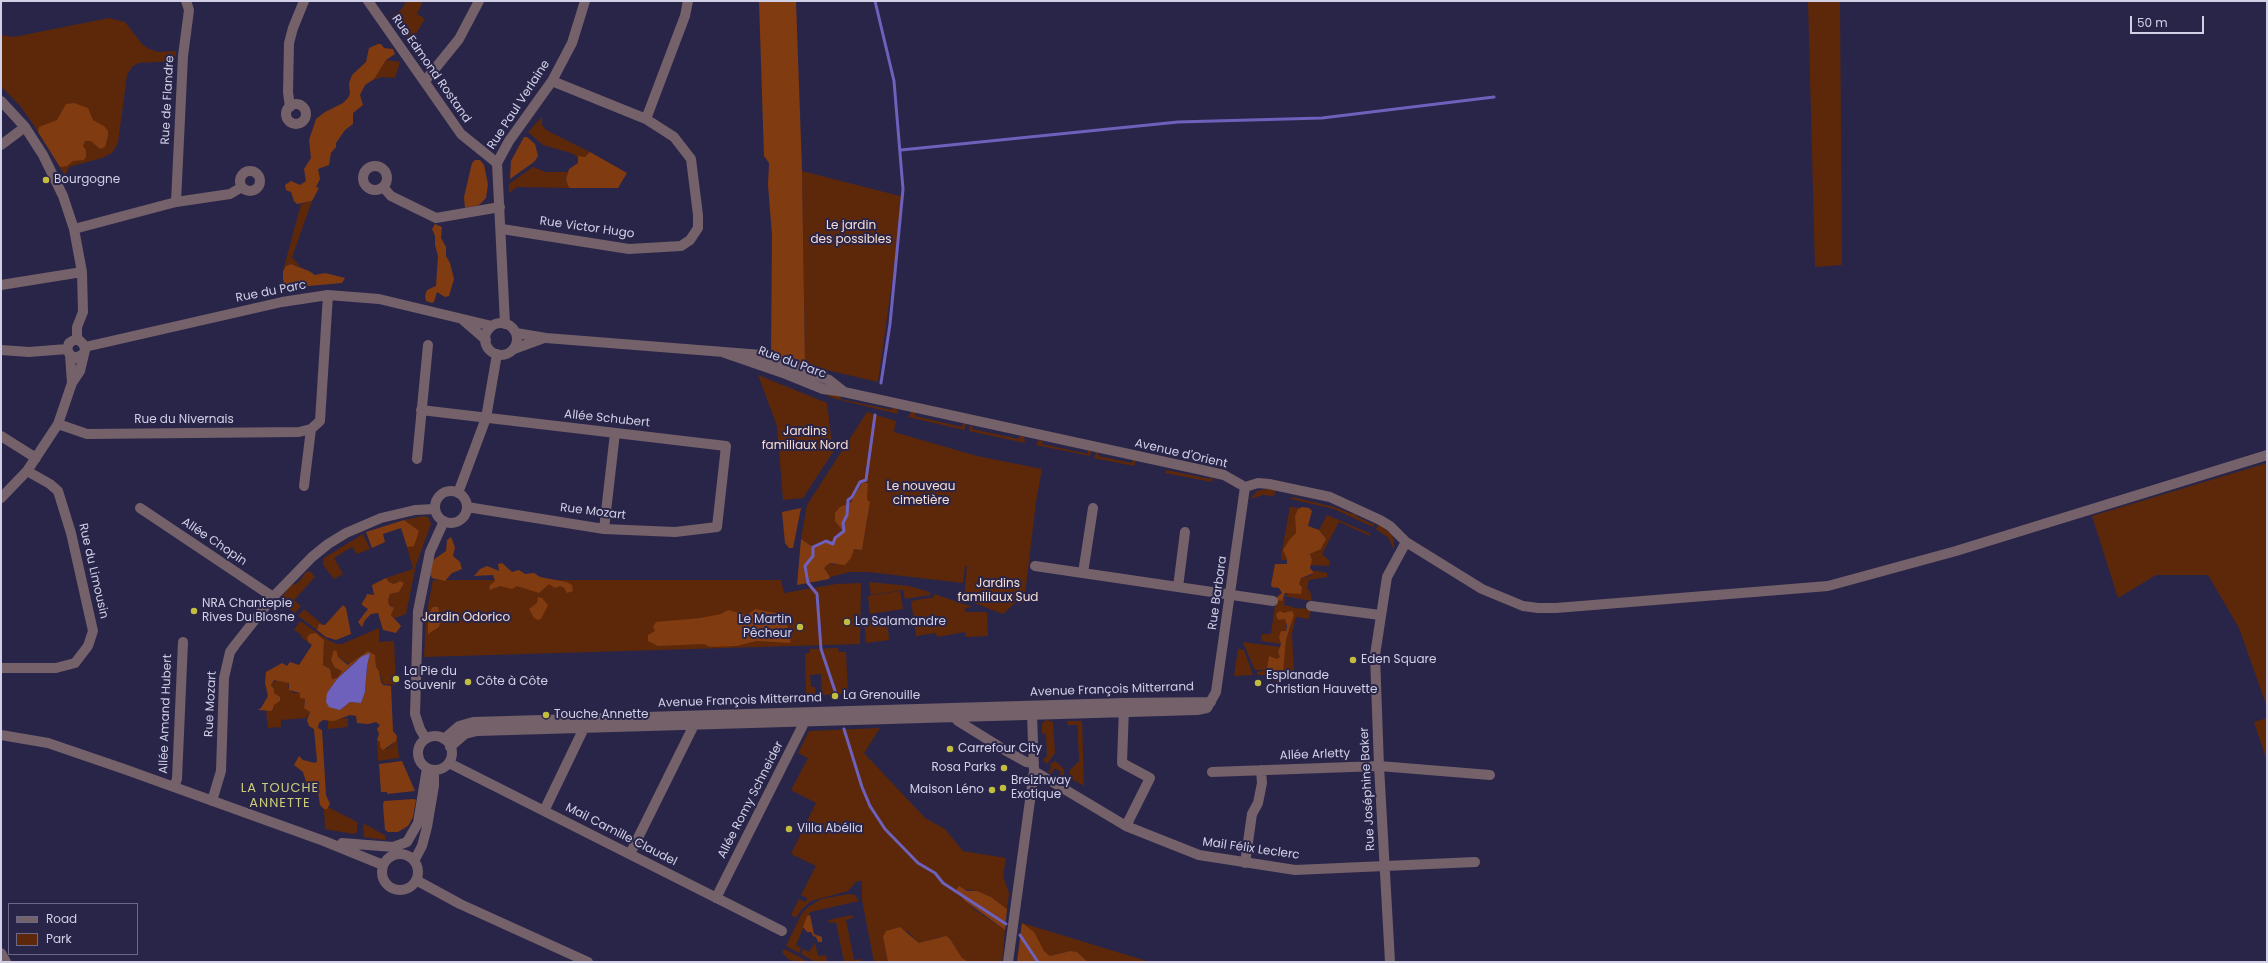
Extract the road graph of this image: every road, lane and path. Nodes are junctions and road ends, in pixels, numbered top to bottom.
1 (186, 1) edge
2 (304, 1) edge
3 (368, 1) edge
4 (479, 1) edge
5 (584, 1) edge
6 (688, 1) edge
7 (425, 81) junction
8 (552, 82) junction
9 (1, 101) edge
10 (290, 107) dead end
11 (646, 119) junction
12 (25, 128) junction
13 (1, 145) edge
14 (497, 163) junction
15 (242, 187) dead end
16 (383, 187) dead end
17 (176, 202) junction
18 (500, 207) junction
19 (74, 229) junction
20 (502, 229) junction
21 (82, 272) junction
22 (1, 285) edge
23 (328, 295) junction
24 (463, 320) junction
25 (505, 324) junction
26 (492, 326) junction
27 (516, 332) junction
28 (546, 338) junction
29 (77, 340) junction
30 (486, 340) junction
31 (428, 345) dead end
32 (514, 349) junction
33 (1, 350) edge
34 (84, 351) junction
35 (68, 352) junction
36 (497, 354) junction
37 (72, 383) junction
38 (844, 392) joint
39 (421, 410) junction
40 (486, 418) junction
41 (58, 424) junction
42 (311, 429) junction
43 (615, 433) junction
44 (1, 436) edge
45 (2267, 455) edge
46 (36, 458) junction
47 (417, 459) dead end
48 (27, 471) junction
49 (304, 486) dead end
50 (1245, 486) junction
51 (458, 493) junction
52 (1, 498) edge
53 (467, 507) junction
54 (140, 508) dead end
55 (1092, 508) dead end
56 (435, 509) junction
57 (444, 521) junction
58 (717, 527) joint
59 (604, 528) junction
60 (1185, 532) dead end
61 (1406, 542) junction
62 (1035, 566) dead end
63 (1083, 573) junction
64 (1178, 587) junction
65 (1231, 594) junction
66 (273, 597) junction
67 (1273, 601) dead end
68 (1312, 606) dead end
69 (1380, 615) junction
70 (182, 642) dead end
71 (1, 668) edge
72 (1210, 702) joint
73 (1124, 707) junction
74 (948, 708) junction
75 (1029, 710) junction
76 (803, 717) junction
77 (954, 717) junction
78 (694, 720) junction
79 (584, 724) junction
80 (1, 735) edge
81 (426, 739) junction
82 (447, 743) junction
83 (449, 763) junction
84 (1379, 766) junction
85 (1034, 767) junction
86 (431, 769) junction
87 (1261, 770) junction
88 (1212, 772) dead end
89 (1490, 775) dead end
90 (174, 787) junction
91 (212, 801) junction
92 (544, 811) junction
93 (1126, 826) junction
94 (324, 841) junction
95 (630, 854) junction
96 (414, 861) junction
97 (1475, 862) dead end
98 (1245, 863) junction
99 (383, 865) junction
100 (1385, 867) junction
101 (416, 880) junction
102 (716, 898) junction
103 (782, 931) dead end
104 (1, 953) edge
105 (6, 962) edge
106 (588, 962) edge
107 (1008, 962) edge
108 (1390, 962) edge

1 - 17 street, Rue de Flandre
2 - 10 street
3 - 7 street, Rue Edmond Rostand
4 - 7 street
5 - 8 street, Rue Paul Verlaine
6 - 11 street
7 - 14 street, Rue Edmond Rostand
8 - 11 street, Rue Victor Hugo
8 - 14 street, Rue Paul Verlaine
9 - 12 street
11 - 20 street, Rue Victor Hugo
12 - 13 street
12 - 19 street
14 - 18 street, Rue Paul Verlaine
15 - 17 street
16 - 18 street
17 - 19 street
18 - 20 street, Rue Paul Verlaine
19 - 21 street
20 - 25 street, Rue Paul Verlaine
21 - 22 street
21 - 29 street
23 - 24 street, Rue du Parc
23 - 34 street, Rue du Parc
23 - 42 street
24 - 26 street, Rue du Parc
24 - 30 street, Rue du Parc
25 - 26 street
25 - 27 street
26 - 30 street
27 - 28 street, Rue du Parc
27 - 32 street
28 - 32 street, Rue du Parc
28 - 38 street, Rue du Parc
29 - 34 street
29 - 35 street
30 - 36 street
31 - 39 street
32 - 36 street
33 - 35 street
34 - 35 street
34 - 37 street
35 - 37 street
36 - 40 street
37 - 41 street
38 - 50 street, Avenue d'Orient
39 - 40 street, Allée Schubert
39 - 47 street
40 - 43 street, Allée Schubert
40 - 51 street
41 - 42 street, Rue du Nivernais
41 - 46 street
42 - 49 street
43 - 58 street, Allée Schubert
43 - 59 street
44 - 46 street
45 - 61 street
46 - 48 street
48 - 52 street
48 - 71 street, Rue du Limousin
50 - 61 street
50 - 65 street, Rue Barbara
51 - 53 street
51 - 56 street
53 - 57 street
53 - 59 street, Rue Mozart
54 - 66 street, Allée Chopin
55 - 63 street
56 - 57 street
56 - 66 street, Rue Mozart
57 - 81 street
58 - 59 street, Rue Mozart
60 - 64 street
61 - 69 street, Rue Joséphine Baker
62 - 63 street
63 - 64 street
64 - 65 street
65 - 67 street
65 - 72 street, Rue Barbara
66 - 91 street, Rue Mozart
68 - 69 street
69 - 84 street, Rue Joséphine Baker
70 - 90 street, Allée Amand Hubert
72 - 73 street, Avenue François Mitterrand
73 - 75 street, Avenue François Mitterrand
73 - 93 street
74 - 75 street, Avenue François Mitterrand
74 - 76 street, Avenue François Mitterrand
74 - 77 street
75 - 77 street, Avenue François Mitterrand
75 - 85 street
76 - 77 street, Avenue François Mitterrand
76 - 78 street, Avenue François Mitterrand
76 - 102 street, Allée Romy Schneider
77 - 85 street, Mail Félix Leclerc
78 - 79 street, Avenue François Mitterrand
78 - 95 street
79 - 82 street, Avenue François Mitterrand
79 - 92 street
80 - 90 street
81 - 82 street
81 - 86 street
82 - 83 street
83 - 86 street
83 - 92 street, Mail Camille Claudel
84 - 87 street, Allée Arletty
84 - 89 street, Allée Arletty
84 - 100 street, Rue Joséphine Baker
85 - 93 street, Mail Félix Leclerc
85 - 107 street
86 - 94 street
86 - 96 street
87 - 88 street, Allée Arletty
87 - 98 street
90 - 91 street
91 - 94 street
92 - 95 street, Mail Camille Claudel
93 - 98 street, Mail Félix Leclerc
94 - 99 street
95 - 102 street, Mail Camille Claudel
96 - 99 street
96 - 101 street
97 - 100 street, Mail Félix Leclerc
98 - 100 street, Mail Félix Leclerc
99 - 101 street
100 - 108 street, Rue Joséphine Baker
101 - 106 street
102 - 103 street, Mail Camille Claudel
104 - 105 street

